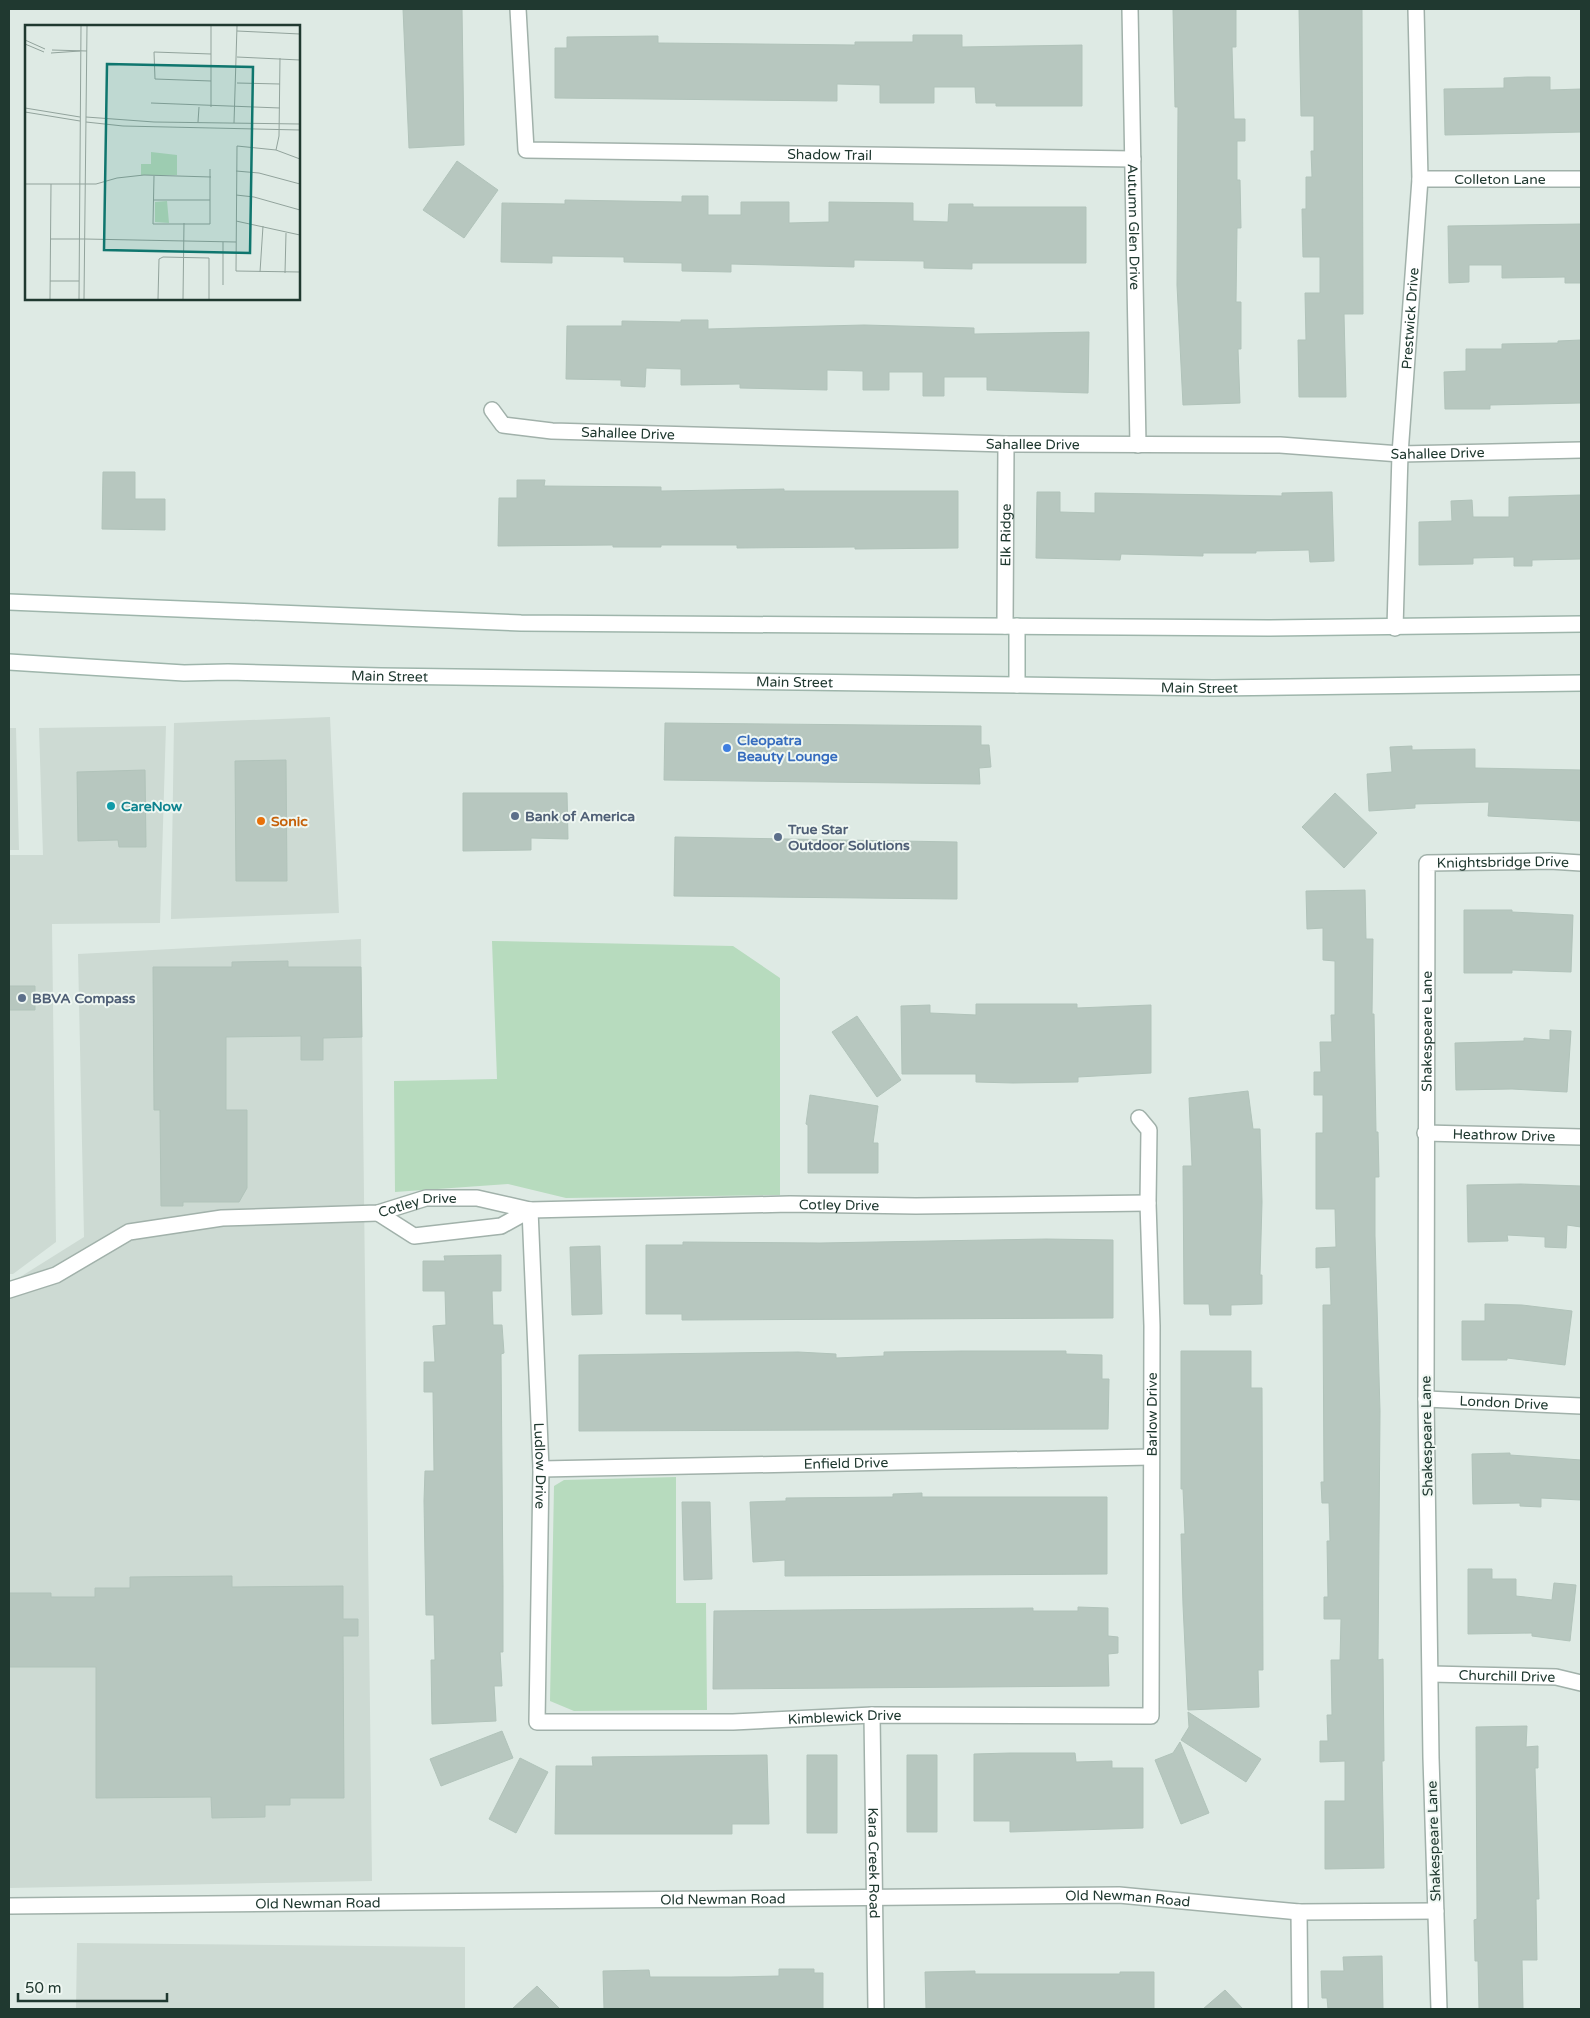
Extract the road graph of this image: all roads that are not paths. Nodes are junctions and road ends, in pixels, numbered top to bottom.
1 (518, 9) edge
2 (1130, 9) edge
3 (1416, 9) edge
4 (1133, 159) junction
5 (1420, 179) junction
6 (1581, 179) edge
7 (492, 410) dead end
8 (1006, 444) junction
9 (1138, 445) junction
10 (1581, 450) edge
11 (1400, 454) junction
12 (9, 602) edge
13 (1581, 624) edge
14 (1011, 626) junction
15 (1395, 628) junction
16 (9, 662) edge
17 (1581, 683) edge
18 (1017, 685) junction
19 (1427, 863) joint
20 (1581, 863) edge
21 (1139, 1118) dead end
22 (1425, 1133) junction
23 (1581, 1136) edge
24 (1148, 1203) junction
25 (530, 1210) junction
26 (378, 1213) junction
27 (9, 1290) edge
28 (1426, 1399) junction
29 (1581, 1406) edge
30 (1151, 1457) junction
31 (541, 1469) junction
32 (1431, 1674) junction
33 (1581, 1683) edge
34 (872, 1715) junction
35 (1151, 1716) joint
36 (537, 1722) joint
37 (876, 1898) junction
38 (9, 1906) edge
39 (1436, 1911) junction
40 (1299, 1912) junction
41 (876, 2009) edge
42 (1300, 2009) edge
43 (1439, 2009) edge

1 - 4 street, Shadow Trail
2 - 4 street, Autumn Glen Drive
3 - 5 street, Prestwick Drive
4 - 9 street, Autumn Glen Drive
5 - 6 street, Colleton Lane
5 - 11 street, Prestwick Drive
7 - 8 street, Sahallee Drive
8 - 9 street, Sahallee Drive
8 - 14 street, Elk Ridge
9 - 11 street, Sahallee Drive
10 - 11 street, Sahallee Drive
11 - 15 street, Prestwick Drive
12 - 14 street
13 - 15 street
14 - 15 street
14 - 18 street, Elk Ridge
16 - 18 street, Main Street
17 - 18 street, Main Street
19 - 20 street, Knightsbridge Drive
19 - 22 street, Shakespeare Lane
21 - 24 street, Barlow Drive
22 - 23 street, Heathrow Drive
22 - 28 street, Shakespeare Lane
24 - 25 street, Cotley Drive
24 - 30 street, Barlow Drive
25 - 26 street, Cotley Drive
25 - 26 street, Cotley Drive
25 - 31 street, Ludlow Drive
26 - 27 street
28 - 29 street, London Drive
28 - 32 street, Shakespeare Lane
30 - 31 street, Enfield Drive
30 - 35 street, Barlow Drive
31 - 36 street, Ludlow Drive
32 - 33 street, Churchill Drive
32 - 39 street, Shakespeare Lane
34 - 35 street, Kimblewick Drive
34 - 36 street, Kimblewick Drive
34 - 37 street, Kara Creek Road
37 - 38 street, Old Newman Road
37 - 40 street, Old Newman Road
37 - 41 street, Kara Creek Road
39 - 40 street, Old Newman Road
39 - 43 street, Shakespeare Lane
40 - 42 street

